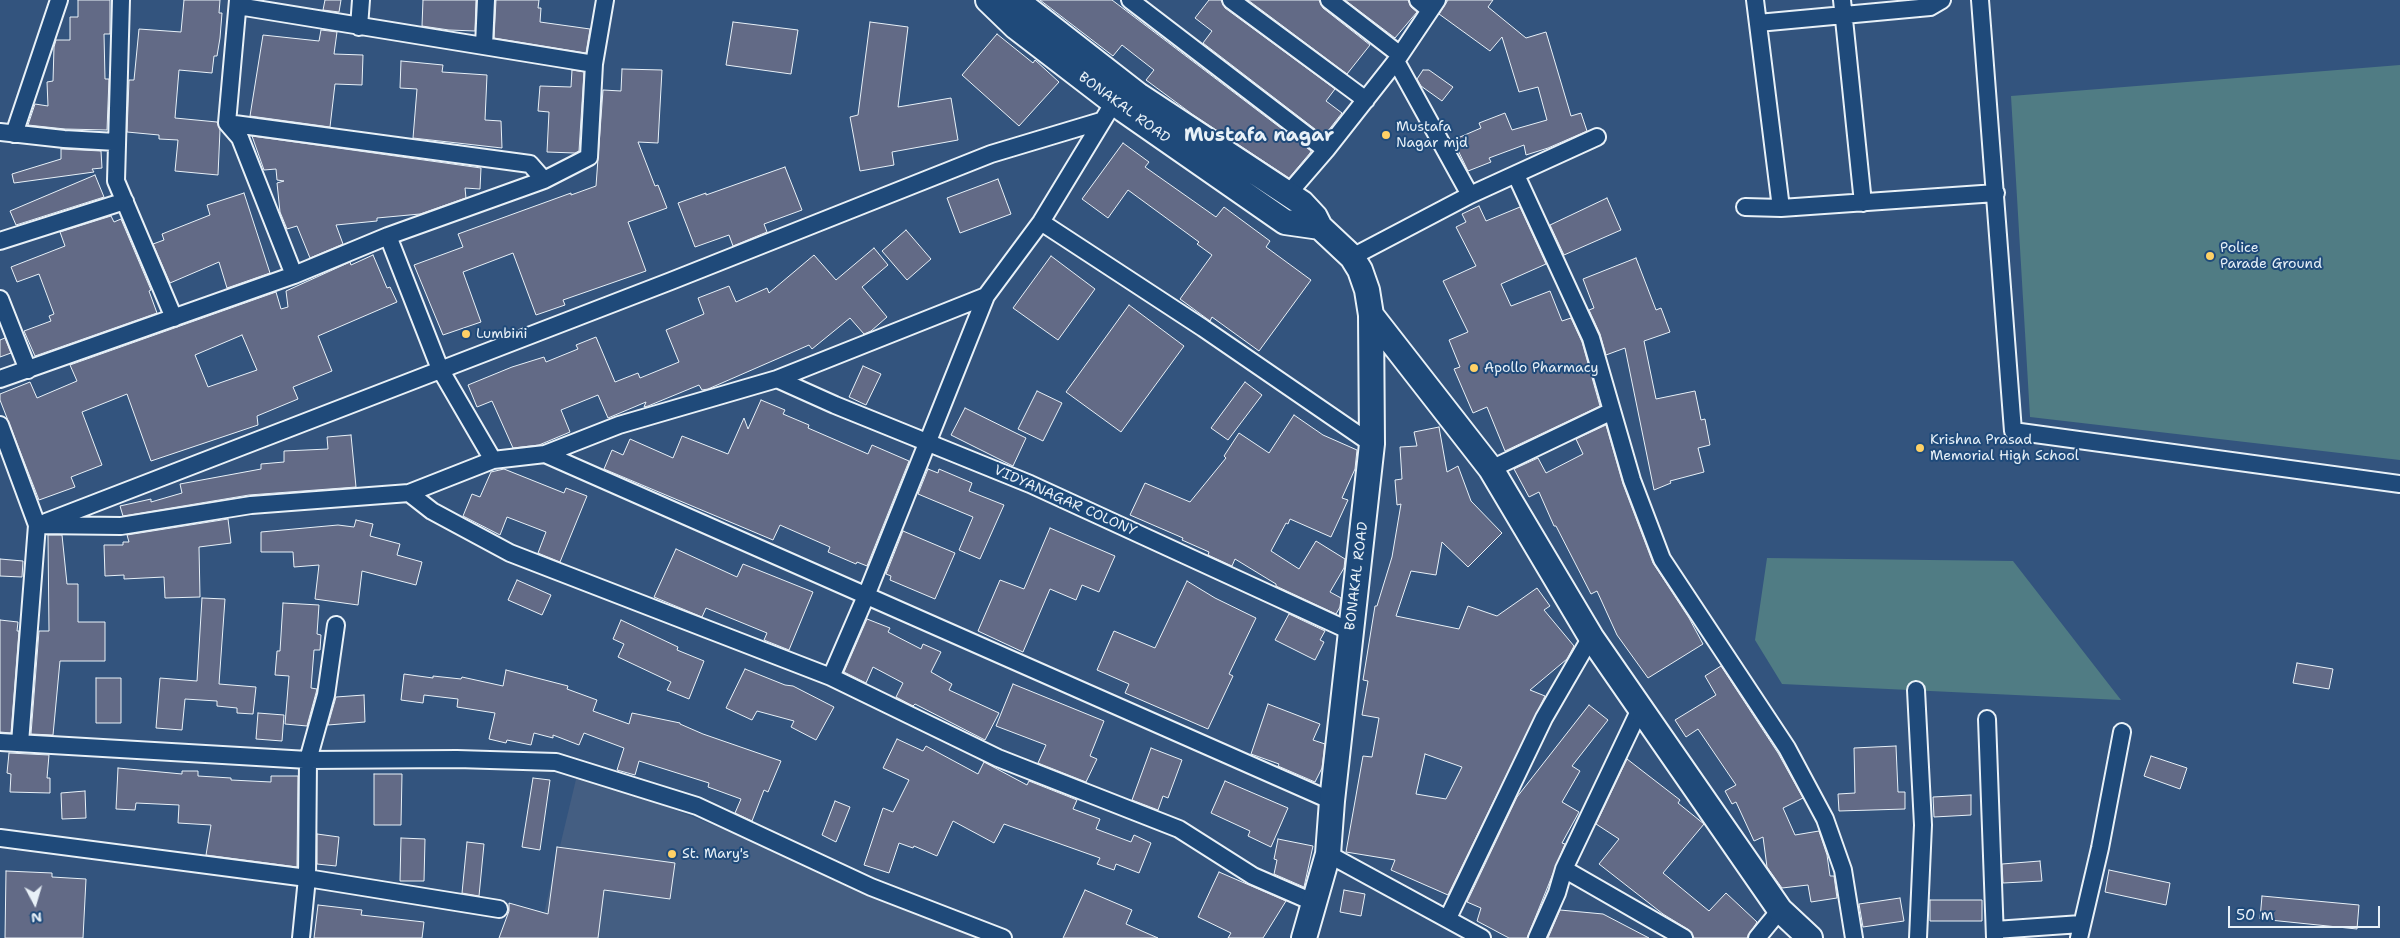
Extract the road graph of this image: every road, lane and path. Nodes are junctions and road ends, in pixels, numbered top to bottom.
1 (59, 0) edge
2 (122, 0) edge
3 (362, 0) edge
4 (486, 0) edge
5 (605, 0) edge
6 (988, 0) edge
7 (1130, 0) edge
8 (1231, 0) edge
9 (1329, 0) edge
10 (1755, 0) edge
11 (1980, 0) edge
12 (1934, 2) edge
13 (238, 3) edge
14 (1428, 3) edge
15 (1027, 4) edge
16 (1842, 7) edge
17 (1758, 22) junction
18 (359, 27) junction
19 (484, 46) junction
20 (1397, 57) junction
21 (594, 64) junction
22 (1366, 100) junction
23 (1108, 112) junction
24 (227, 123) junction
25 (7, 133) edge
26 (1597, 137) dead end
27 (116, 142) junction
28 (1326, 150) junction
29 (1516, 176) junction
30 (544, 180) junction
31 (1996, 193) junction
32 (1288, 194) junction
33 (1470, 195) junction
34 (125, 201) junction
35 (1863, 203) junction
36 (1745, 207) dead end
37 (1781, 208) junction
38 (1041, 222) junction
39 (1320, 227) junction
40 (388, 236) junction
41 (0, 242) edge
42 (1352, 257) junction
43 (294, 275) junction
44 (986, 296) junction
45 (0, 299) edge
46 (1370, 315) junction
47 (174, 318) junction
48 (440, 369) junction
49 (28, 370) junction
50 (0, 379) edge
51 (777, 379) junction
52 (1612, 411) junction
53 (0, 425) edge
54 (928, 442) junction
55 (1372, 444) junction
56 (545, 454) junction
57 (493, 460) junction
58 (1490, 469) junction
59 (2400, 484) edge
60 (409, 493) junction
61 (37, 525) junction
62 (866, 596) junction
63 (336, 625) dead end
64 (1350, 631) junction
65 (1591, 637) junction
66 (831, 677) junction
67 (1916, 690) dead end
68 (1641, 707) junction
69 (1987, 719) dead end
70 (2122, 732) dead end
71 (0, 742) edge
72 (20, 743) junction
73 (308, 760) junction
74 (1332, 801) junction
75 (0, 838) edge
76 (1328, 854) junction
77 (1564, 869) junction
78 (307, 878) junction
79 (1315, 903) junction
80 (499, 908) dead end
81 (1780, 910) junction
82 (1448, 918) junction
83 (2080, 931) edge
84 (1995, 934) edge
85 (1472, 935) edge
86 (301, 938) edge
87 (1004, 938) edge
88 (1304, 938) edge
89 (1538, 938) edge
90 (1684, 938) edge
91 (1757, 938) edge
92 (1810, 938) edge
93 (1854, 938) edge
94 (1918, 938) edge

1 - 25 street
2 - 27 street
3 - 18 street
4 - 19 street
5 - 21 street
6 - 23 main road, BONAKAL ROAD
7 - 28 street
8 - 22 street
9 - 20 street
10 - 17 street
11 - 31 street
12 - 16 street
13 - 18 street
13 - 24 street
14 - 20 street
15 - 32 main road, BONAKAL ROAD
16 - 17 street
16 - 35 street
17 - 37 street
18 - 19 street
19 - 21 street
20 - 22 street
20 - 33 street
21 - 30 street
22 - 28 street
23 - 38 street
23 - 39 main road, BONAKAL ROAD
23 - 48 street
24 - 30 street
24 - 43 street
25 - 27 street
26 - 29 street
27 - 34 street
28 - 32 street
29 - 33 street
29 - 52 street
30 - 40 street
31 - 35 street
31 - 59 street
32 - 39 main road, BONAKAL ROAD
33 - 42 street
34 - 41 street
34 - 47 street
35 - 37 street
36 - 37 street
38 - 44 street
38 - 55 street
39 - 42 main road, BONAKAL ROAD
40 - 43 street
40 - 48 street
42 - 46 main road, BONAKAL ROAD
43 - 47 street
44 - 51 street
44 - 54 street
45 - 49 street
46 - 55 main road, BONAKAL ROAD
46 - 58 main road
47 - 49 street
48 - 57 street
48 - 61 street
49 - 50 street
51 - 54 street, VIDYANAGAR COLONY
51 - 56 street
52 - 58 street
52 - 93 street
53 - 61 street
54 - 62 street
54 - 64 street, VIDYANAGAR COLONY
55 - 64 main road, BONAKAL ROAD
56 - 57 street
56 - 62 street
57 - 60 street
58 - 65 main road
60 - 61 street
60 - 66 street
61 - 72 street
62 - 66 street
62 - 74 street
63 - 73 street
64 - 74 main road, BONAKAL ROAD
65 - 68 main road
65 - 82 street
66 - 79 street
67 - 94 street
68 - 77 street
68 - 81 main road
69 - 84 street
70 - 83 street
71 - 72 street
72 - 73 street
73 - 78 street
73 - 87 street
74 - 76 main road, BONAKAL ROAD
75 - 78 street
76 - 79 main road, BONAKAL ROAD
76 - 82 street
77 - 89 street
77 - 90 street
78 - 80 street
78 - 86 street
79 - 88 main road, BONAKAL ROAD
81 - 91 street
81 - 92 main road
82 - 85 street
83 - 84 street

